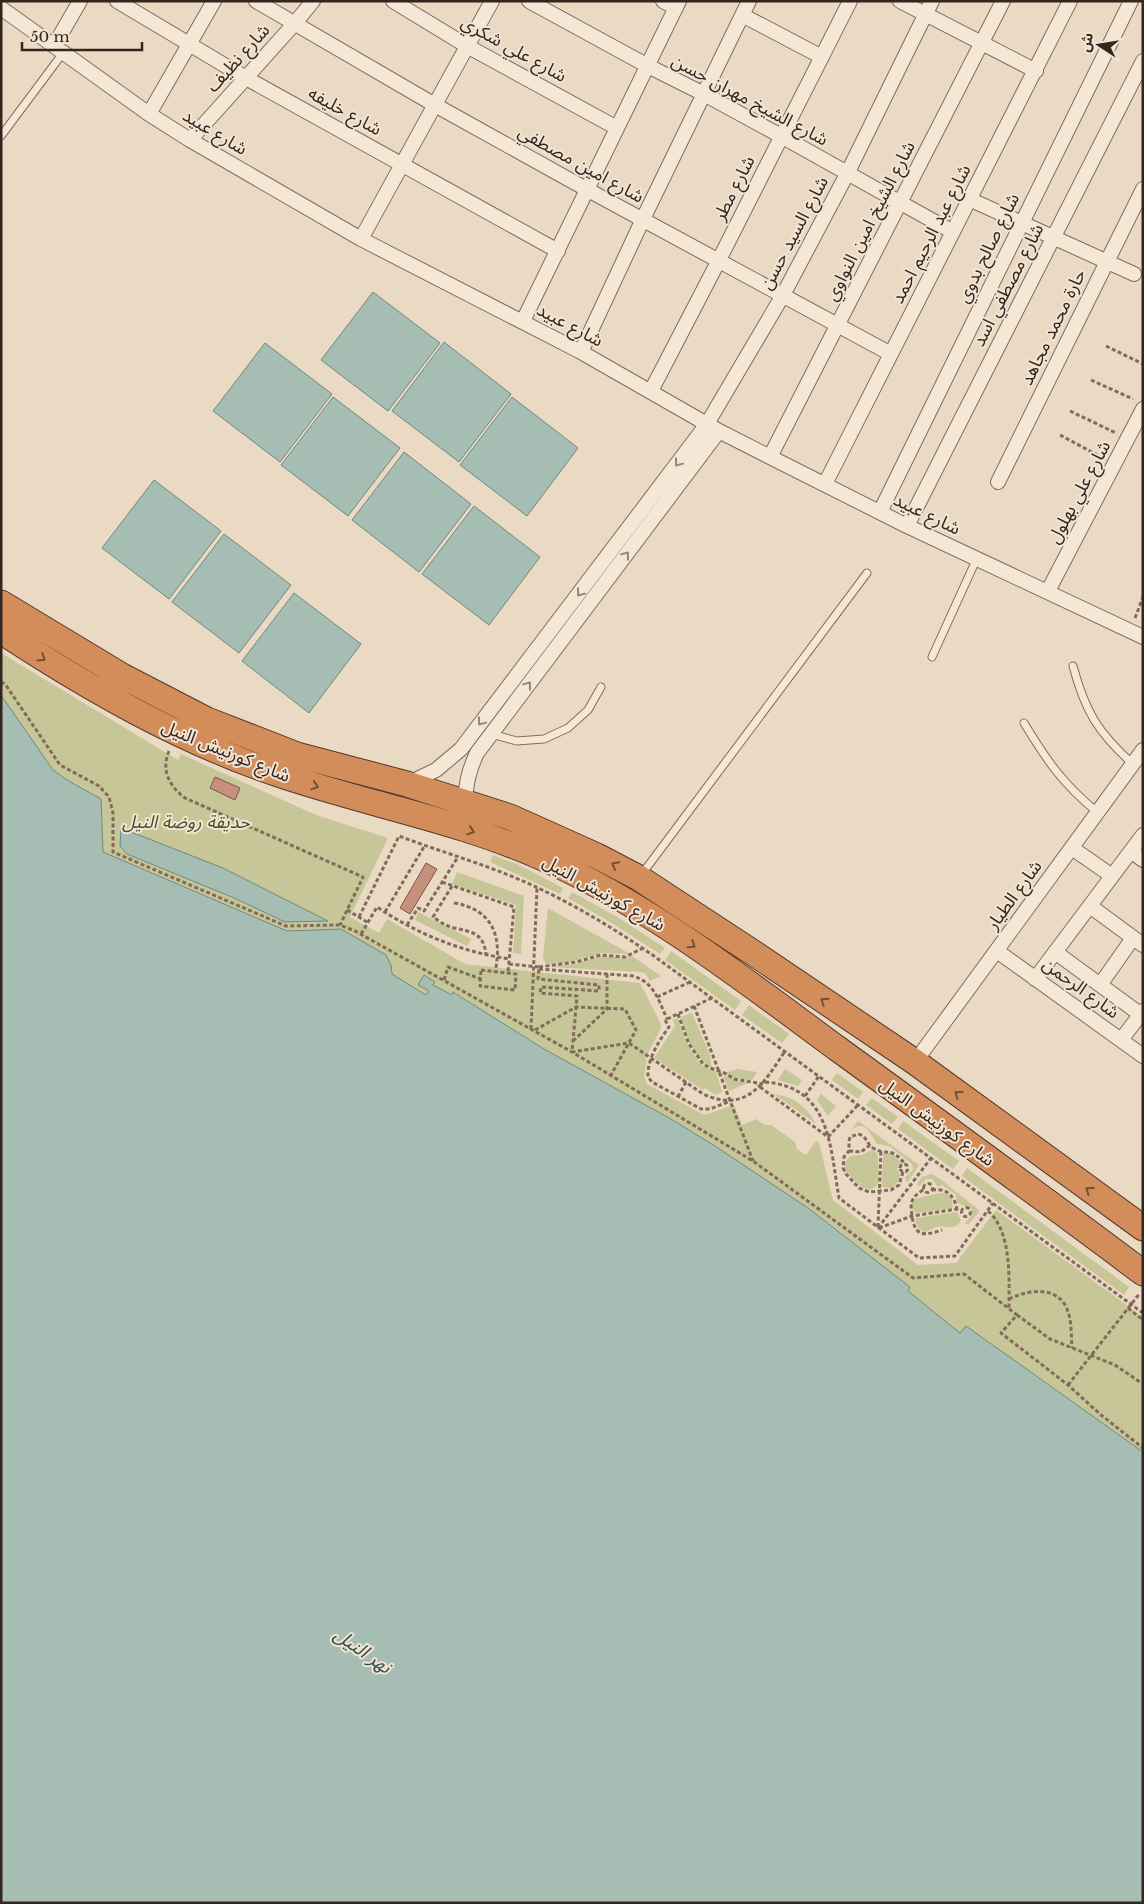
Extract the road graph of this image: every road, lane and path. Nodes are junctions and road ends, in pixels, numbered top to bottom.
1 (80, 1) edge
2 (117, 1) edge
3 (214, 1) edge
4 (256, 1) edge
5 (313, 1) edge
6 (393, 1) edge
7 (492, 1) edge
8 (529, 1) edge
9 (663, 1) edge
10 (749, 1) edge
11 (850, 1) edge
12 (900, 1) edge
13 (932, 1) edge
14 (1003, 1) edge
15 (1070, 1) edge
16 (1131, 1) edge
17 (678, 5) edge
18 (1, 8) edge
19 (926, 14) junction
20 (742, 15) junction
21 (296, 23) junction
22 (189, 43) junction
23 (982, 44) junction
24 (467, 46) junction
25 (59, 49) junction
26 (822, 57) junction
27 (1143, 61) edge
28 (648, 66) junction
29 (1036, 71) junction
30 (246, 78) junction
31 (704, 94) junction
32 (435, 105) junction
33 (149, 114) junction
34 (618, 128) junction
35 (1, 136) edge
36 (781, 136) junction
37 (190, 140) junction
38 (402, 164) junction
39 (847, 174) junction
40 (1143, 189) edge
41 (588, 190) junction
42 (969, 200) junction
43 (900, 203) junction
44 (643, 219) junction
45 (1021, 223) junction
46 (953, 232) junction
47 (1053, 237) junction
48 (361, 239) junction
49 (558, 251) junction
50 (719, 260) junction
51 (1107, 262) junction
52 (1134, 274) dead end
53 (783, 296) junction
54 (523, 322) junction
55 (837, 326) junction
56 (1106, 346) dead end
57 (581, 352) junction
58 (891, 354) junction
59 (1143, 364) edge
60 (1092, 380) dead end
61 (651, 391) junction
62 (1138, 405) edge
63 (1070, 411) dead end
64 (713, 428) junction
65 (1060, 435) dead end
66 (1128, 439) junction
67 (770, 457) junction
68 (1115, 464) junction
69 (998, 482) dead end
70 (825, 484) junction
71 (880, 512) junction
72 (907, 526) junction
73 (977, 558) junction
74 (867, 573) dead end
75 (1048, 591) junction
76 (1143, 597) edge
77 (1, 603) edge
78 (1, 631) edge
79 (1137, 634) edge
80 (932, 657) dead end
81 (1073, 666) dead end
82 (1, 682) edge
83 (601, 687) dead end
84 (1024, 723) dead end
85 (491, 734) junction
86 (1143, 750) edge
87 (168, 754) dead end
88 (1138, 767) edge
89 (407, 784) junction
90 (465, 802) junction
91 (1097, 812) junction
92 (1143, 835) edge
93 (425, 845) junction
94 (1072, 848) junction
95 (1131, 851) junction
96 (458, 857) junction
97 (1143, 860) edge
98 (1112, 876) junction
99 (639, 878) junction
100 (442, 882) junction
101 (452, 886) junction
102 (537, 888) junction
103 (454, 904) dead end
104 (1090, 906) junction
105 (347, 910) junction
106 (385, 912) junction
107 (358, 917) junction
108 (368, 922) junction
109 (340, 925) junction
110 (407, 926) junction
111 (361, 934) junction
112 (1138, 942) edge
113 (643, 948) junction
114 (996, 951) junction
115 (1055, 952) junction
116 (486, 955) junction
117 (498, 958) junction
118 (510, 959) junction
119 (509, 964) junction
120 (534, 967) junction
121 (539, 968) junction
122 (495, 972) junction
123 (508, 973) junction
124 (607, 974) junction
125 (481, 979) junction
126 (1035, 979) junction
127 (444, 980) junction
128 (690, 982) junction
129 (1100, 985) junction
130 (657, 997) junction
131 (712, 998) junction
132 (694, 1006) junction
133 (576, 1007) junction
134 (607, 1009) junction
135 (1142, 1013) edge
136 (678, 1014) junction
137 (667, 1019) junction
138 (533, 1030) junction
139 (1121, 1040) junction
140 (573, 1041) junction
141 (629, 1043) junction
142 (785, 1051) junction
143 (572, 1052) junction
144 (1143, 1056) edge
145 (651, 1058) junction
146 (915, 1062) junction
147 (719, 1072) junction
148 (611, 1075) junction
149 (819, 1076) junction
150 (686, 1082) junction
151 (762, 1084) junction
152 (805, 1096) junction
153 (678, 1097) junction
154 (730, 1101) junction
155 (858, 1105) junction
156 (828, 1137) junction
157 (870, 1145) junction
158 (881, 1150) junction
159 (849, 1152) junction
160 (931, 1158) junction
161 (753, 1161) junction
162 (924, 1190) junction
163 (932, 1190) junction
164 (880, 1191) junction
165 (993, 1203) junction
166 (1111, 1206) junction
167 (956, 1209) junction
168 (962, 1210) dead end
169 (988, 1211) junction
170 (912, 1216) junction
171 (878, 1228) junction
172 (1143, 1228) edge
173 (942, 1230) dead end
174 (1088, 1232) junction
175 (1143, 1273) edge
176 (1143, 1289) edge
177 (1009, 1299) junction
178 (1131, 1304) junction
179 (1009, 1308) junction
180 (1128, 1308) junction
181 (1143, 1313) edge
182 (1017, 1315) junction
183 (1143, 1320) edge
184 (1072, 1348) junction
185 (1092, 1354) junction
186 (1143, 1384) edge
187 (1068, 1385) junction
188 (1143, 1448) edge

1 - 25 street
2 - 22 street, شارع خليفه
3 - 22 street
4 - 21 street, شارع امين مصطفي
5 - 21 street, شارع نظيف
6 - 24 street, شارع علي شكري
7 - 24 street
8 - 28 street, شارع الشيخ مهران حسن
9 - 17 street
10 - 20 street
11 - 26 street, شارع مطر
12 - 19 street
13 - 19 street, شارع السيد حسن
14 - 23 street, شارع الشيخ امين النواوي
15 - 29 street, شارع عبد الرحيم احمد
16 - 45 street, شارع صالح بدوي
17 - 28 street
18 - 25 street, شارع عبيد
19 - 23 street
19 - 39 street, شارع السيد حسن
20 - 26 street
20 - 31 street
21 - 30 street, شارع نظيف
21 - 32 street, شارع امين مصطفي
22 - 30 street, شارع خليفه
22 - 33 street
23 - 29 street
23 - 43 street, شارع الشيخ امين النواوي
24 - 32 street
24 - 34 street, شارع علي شكري
25 - 33 street, شارع عبيد
25 - 35 lane
26 - 36 street, شارع مطر
27 - 47 street, شارع مصطفي اسد
28 - 31 street, شارع الشيخ مهران حسن
28 - 34 street
29 - 42 street, شارع عبد الرحيم احمد
30 - 37 street, شارع نظيف
30 - 38 street, شارع خليفه
31 - 36 street, شارع الشيخ مهران حسن
31 - 44 street
32 - 38 street
32 - 41 street, شارع امين مصطفي
33 - 37 street, شارع عبيد
34 - 41 street
36 - 39 street, شارع الشيخ مهران حسن
36 - 50 street, شارع مطر
37 - 48 street, شارع عبيد
38 - 48 street
38 - 49 street, شارع خليفه
39 - 43 street, شارع الشيخ مهران حسن
39 - 53 street, شارع السيد حسن
40 - 51 street, حارة محمد مجاهد
41 - 44 street, شارع امين مصطفي
41 - 49 street
42 - 45 street
42 - 46 street, شارع عبد الرحيم احمد
43 - 46 street, شارع الشيخ مهران حسن
43 - 55 street, شارع الشيخ امين النواوي
44 - 50 street, شارع امين مصطفي
44 - 57 street
45 - 47 street
45 - 71 street, شارع صالح بدوي
46 - 58 street, شارع عبد الرحيم احمد
47 - 51 street
47 - 72 street, شارع مصطفي اسد
48 - 54 street, شارع عبيد
49 - 54 street
50 - 53 street, شارع امين مصطفي
50 - 61 street, شارع مطر
51 - 52 street
51 - 69 street, حارة محمد مجاهد
53 - 55 street, شارع امين مصطفي
53 - 64 street, شارع السيد حسن
54 - 57 street, شارع عبيد
55 - 58 street, شارع امين مصطفي
55 - 67 street, شارع الشيخ امين النواوي
56 - 59 path
57 - 61 street, شارع عبيد
58 - 70 street, شارع عبد الرحيم احمد
60 - 62 path
61 - 64 street, شارع عبيد
62 - 66 street, شارع علي بهلول
63 - 66 path
64 - 67 street, شارع عبيد
85 -> 64 street
64 -> 89 street
65 - 68 path
66 - 68 street, شارع علي بهلول
67 - 70 street, شارع عبيد
68 - 75 street, شارع علي بهلول
70 - 71 street, شارع عبيد
71 - 72 street, شارع عبيد
72 - 73 street, شارع عبيد
73 - 75 street, شارع عبيد
73 - 80 lane
74 - 99 lane
75 - 79 street, شارع عبيد
76 - 79 path
77 - 89 highway, شارع كورنيش النيل
78 -> 174 highway, شارع كورنيش النيل
81 - 88 lane
82 - 109 path
83 - 85 lane
84 - 91 lane
85 - 90 street
86 - 88 street, شارع الطيار
87 - 105 path
88 - 91 street, شارع الطيار
89 - 90 highway, شارع كورنيش النيل
99 -> 90 highway, شارع كورنيش النيل
91 - 94 street, شارع الطيار
92 - 95 street
93 - 96 path
93 - 106 path
93 - 107 path
94 - 98 street
94 - 114 street, شارع الطيار
95 - 97 street
95 - 98 street
96 - 100 path
96 - 102 path
98 - 104 street
146 -> 99 highway, شارع كورنيش النيل
100 - 101 path
100 - 110 path
101 - 116 path
101 - 118 path
102 - 113 path
102 - 120 path
103 - 117 path
104 - 112 street
104 - 115 street
105 - 107 path
105 - 109 path
106 - 108 path
106 - 110 path
107 - 108 path
108 - 111 path
109 - 111 path
110 - 116 path
111 - 127 path
112 - 129 street
113 - 121 path
113 - 128 path
114 - 126 street, شارع الرحمن
114 - 146 street, شارع الطيار
115 - 126 street
115 - 129 street
116 - 117 path
117 - 118 path
117 - 122 path
118 - 119 path
119 - 120 path
119 - 123 path
120 - 121 path
120 - 138 path
121 - 124 path
121 - 133 path
122 - 123 path
122 - 125 path
123 - 125 path
124 - 130 path
124 - 134 path
125 - 127 path
126 - 139 street, شارع الرحمن
127 - 138 path
128 - 130 path
128 - 131 path
129 - 135 street
130 - 137 path
131 - 132 path
131 - 142 path
132 - 136 path
132 - 147 path
133 - 134 path
133 - 138 path
133 - 140 path
134 - 140 path
134 - 141 path
135 - 139 street
136 - 137 path
136 - 147 path
137 - 145 path
138 - 143 path
139 - 144 street, شارع الرحمن
140 - 143 path
141 - 143 path
141 - 145 path
141 - 148 path
142 - 149 path
142 - 151 path
143 - 148 path
145 - 150 path
145 - 153 path
166 -> 146 highway, شارع كورنيش النيل
147 - 151 path
147 - 154 path
148 - 161 path
149 - 152 path
149 - 155 path
150 - 153 path
150 - 154 path
151 - 152 path
151 - 154 path
151 - 156 path
152 - 156 path
153 - 154 path
154 - 161 path
155 - 156 path
155 - 160 path
156 - 171 path
157 - 158 path
157 - 159 path
157 - 159 path
158 - 164 path
158 - 164 path
159 - 164 path
160 - 165 path
160 - 171 path
161 - 179 path
162 - 163 path
162 - 163 path
162 - 170 path
163 - 167 path
164 - 171 path
165 - 169 path
165 - 178 path
166 - 172 highway, شارع كورنيش النيل
166 - 174 highway
167 - 168 path
167 - 170 path
169 - 171 path
169 - 177 path
170 - 171 path
170 - 173 path
174 - 175 highway, شارع كورنيش النيل
176 - 178 path
177 - 179 path
177 - 184 path
178 - 180 path
178 - 181 path
179 - 182 path
180 - 183 path
180 - 185 path
182 - 184 path
182 - 187 path
184 - 185 path
185 - 186 path
185 - 187 path
187 - 188 path

